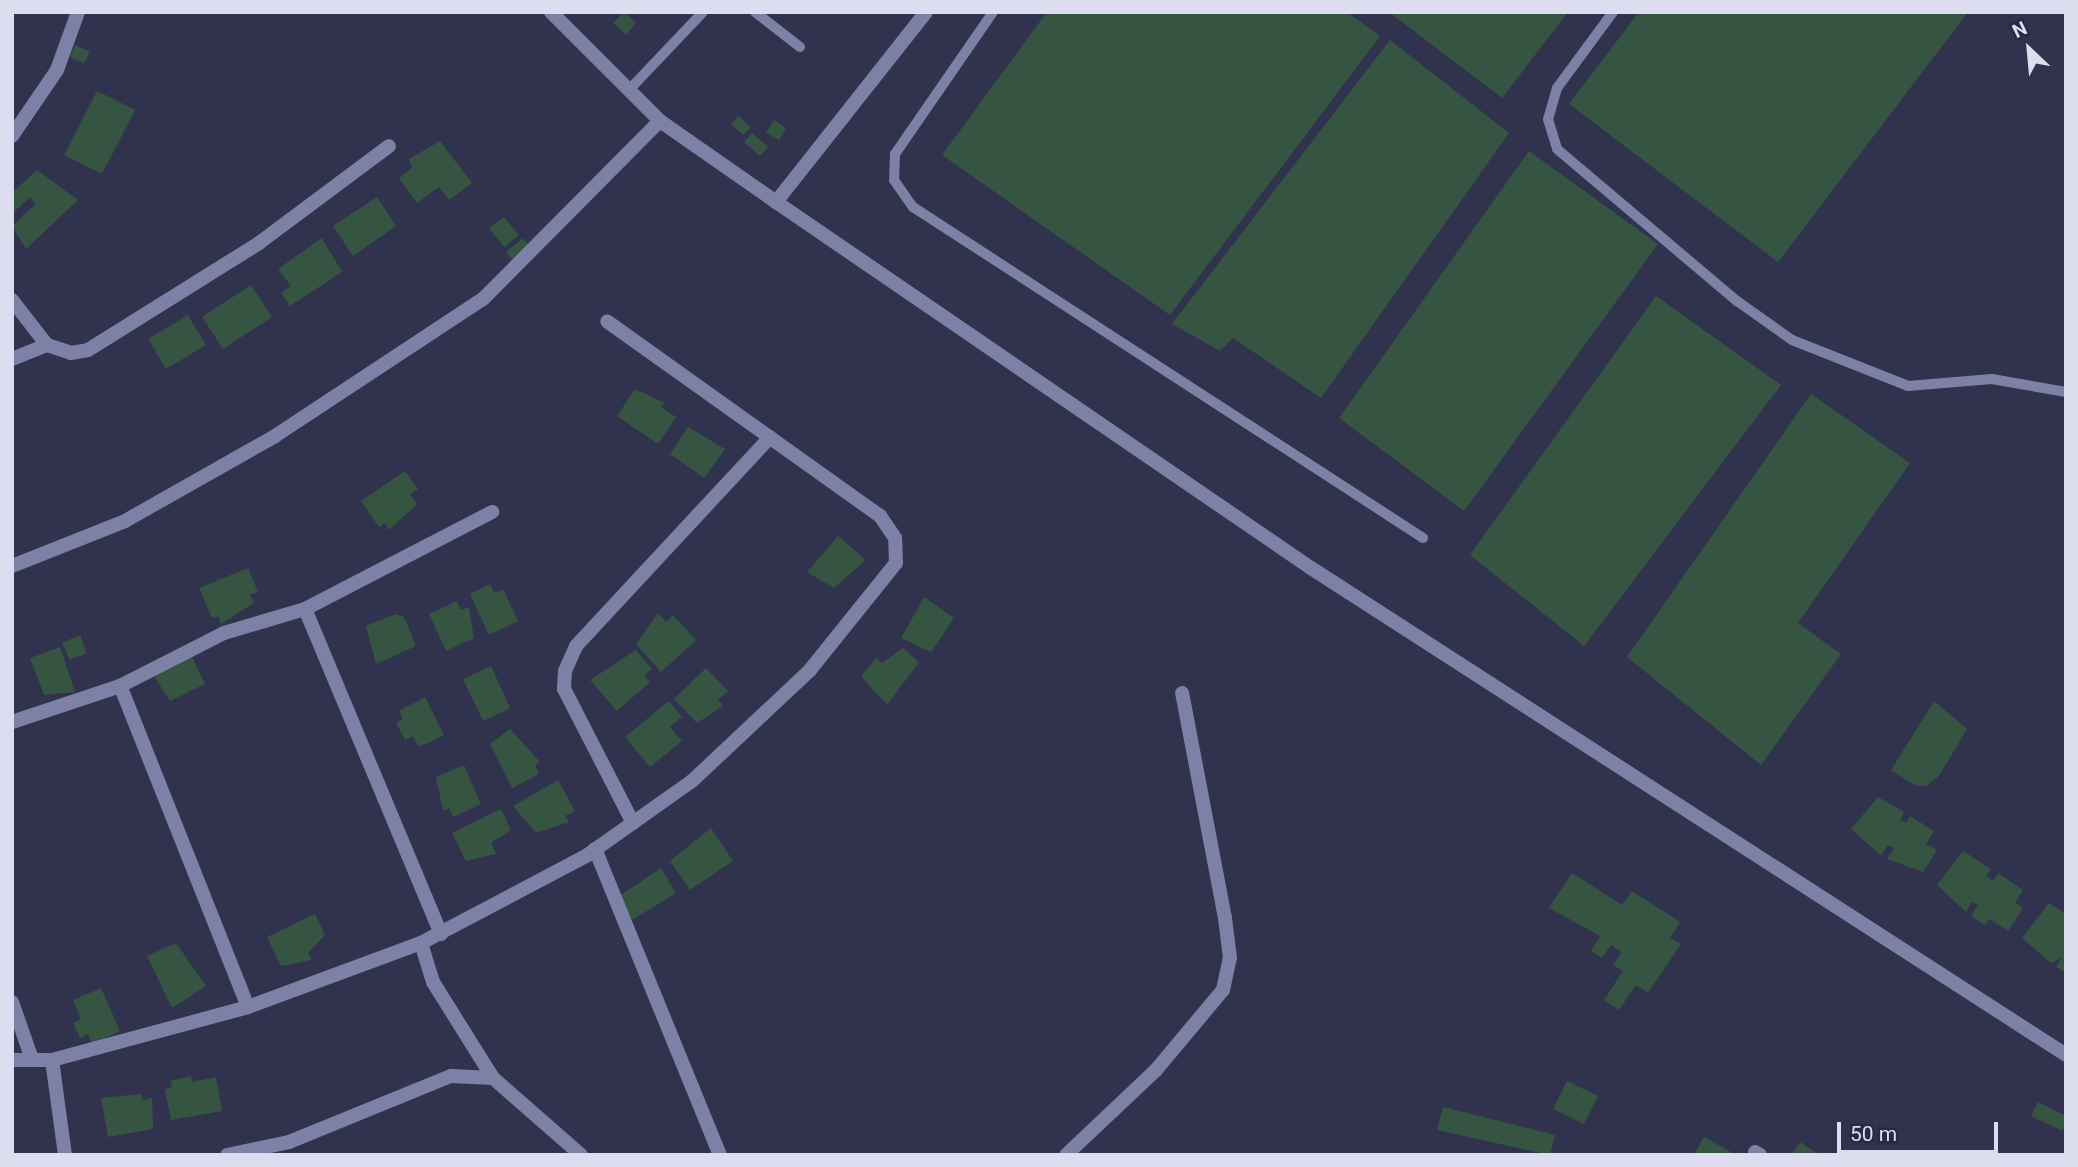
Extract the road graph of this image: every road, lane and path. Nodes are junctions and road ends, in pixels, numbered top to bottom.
1 (78, 12) edge
2 (551, 12) edge
3 (704, 12) edge
4 (755, 12) edge
5 (926, 12) edge
6 (993, 12) edge
7 (1613, 12) edge
8 (800, 47) dead end
9 (628, 91) junction
10 (660, 121) junction
11 (12, 135) edge
12 (389, 146) dead end
13 (776, 202) junction
14 (12, 300) edge
15 (607, 321) dead end
16 (47, 345) junction
17 (12, 359) edge
18 (2066, 392) edge
19 (770, 437) junction
20 (492, 512) dead end
21 (1423, 538) dead end
22 (12, 566) edge
23 (305, 609) junction
24 (120, 686) junction
25 (1182, 693) dead end
26 (12, 722) edge
27 (633, 823) junction
28 (595, 849) junction
29 (441, 934) junction
30 (421, 943) junction
31 (12, 1002) edge
32 (248, 1007) junction
33 (2066, 1055) edge
34 (32, 1059) junction
35 (12, 1060) edge
36 (52, 1060) junction
37 (493, 1078) junction
38 (65, 1155) edge
39 (227, 1155) edge
40 (581, 1155) edge
41 (720, 1155) edge
42 (1066, 1155) edge

1 - 11 street
2 - 9 street
3 - 9 lane
4 - 8 lane
5 - 13 street
6 - 21 lane
7 - 18 lane
9 - 10 street
10 - 13 street
10 - 22 street
12 - 16 street
13 - 33 street
14 - 16 street
15 - 19 street
16 - 17 street
19 - 27 street
19 - 27 street
20 - 23 street
23 - 24 street
23 - 29 street
24 - 26 street
24 - 32 street
25 - 42 street
27 - 28 street
28 - 29 street
28 - 41 street
29 - 30 street
30 - 32 street
30 - 37 street
31 - 34 street
32 - 36 street
34 - 35 street
34 - 36 street
36 - 38 street
37 - 39 street
37 - 40 street

